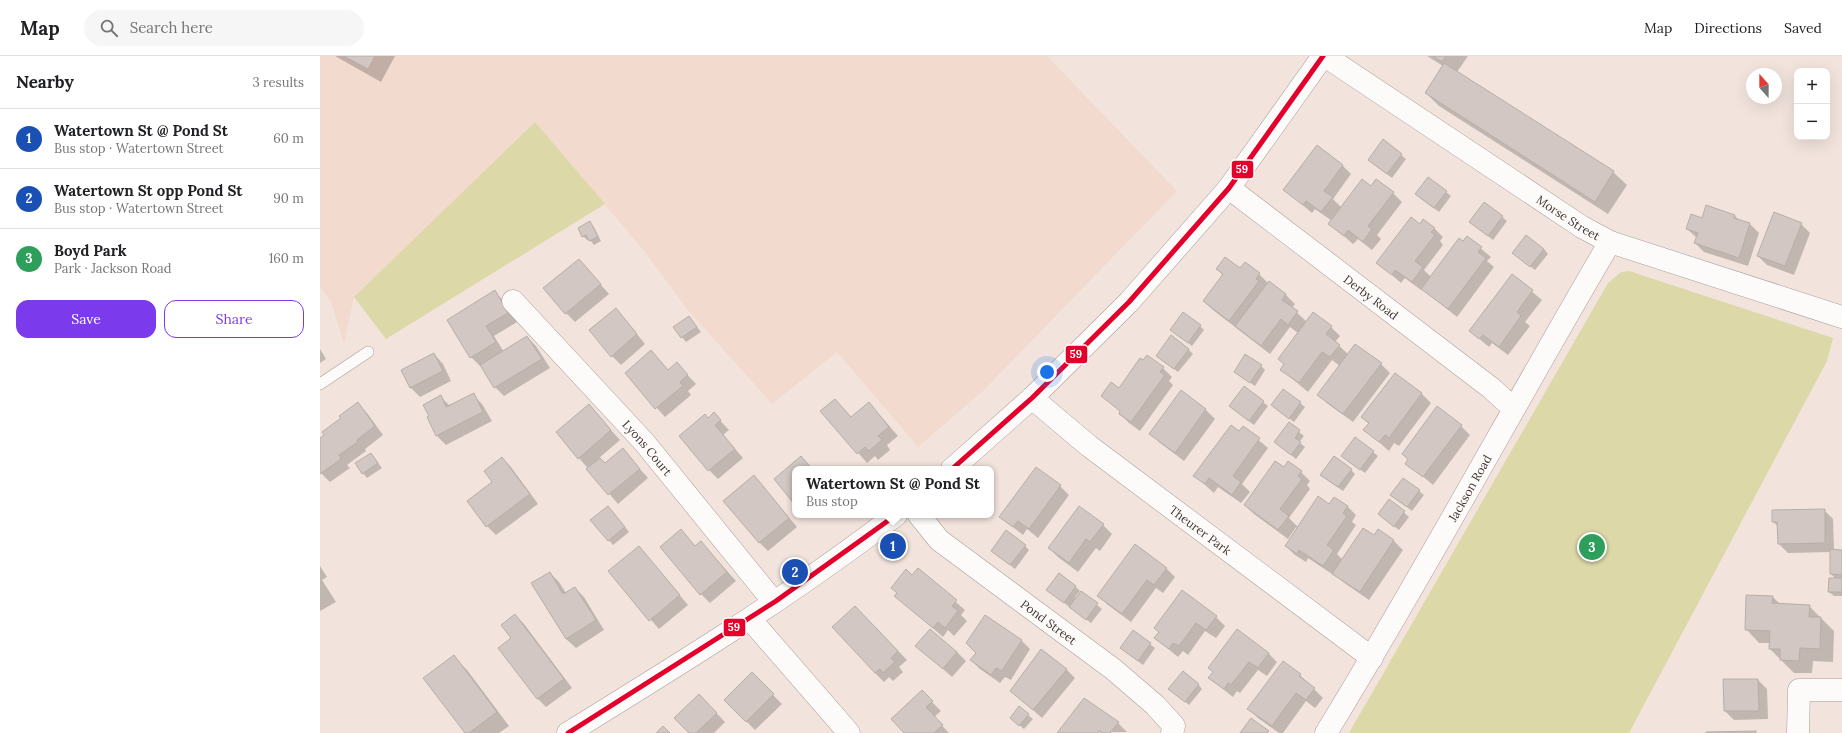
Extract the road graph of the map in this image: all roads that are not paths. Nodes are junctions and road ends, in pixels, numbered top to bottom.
1 (1324, 56) edge
2 (1229, 188) junction
3 (1610, 242) junction
4 (513, 301) dead end
5 (1842, 316) edge
6 (368, 352) dead end
7 (320, 384) edge
8 (1032, 398) junction
9 (1513, 408) junction
10 (955, 466) edge
11 (892, 518) edge
12 (921, 518) edge
13 (774, 602) junction
14 (750, 619) junction
15 (1372, 658) junction
16 (1842, 690) edge
17 (568, 733) edge
18 (849, 733) edge
19 (1172, 733) edge
20 (1326, 733) edge
21 (1798, 733) edge

1 - 2 street
1 - 3 street, Morse Street
2 - 8 street
2 - 9 street, Derby Road
3 - 5 street, Morse Street
3 - 9 street, Jackson Road
4 - 13 street, Lyons Court
6 - 7 lane
8 - 10 street
8 - 15 street, Theurer Park
9 - 15 street, Jackson Road
11 - 13 street
12 - 19 street, Pond Street
13 - 14 street
14 - 17 street
14 - 18 street
15 - 20 street, Jackson Road
16 - 21 street

